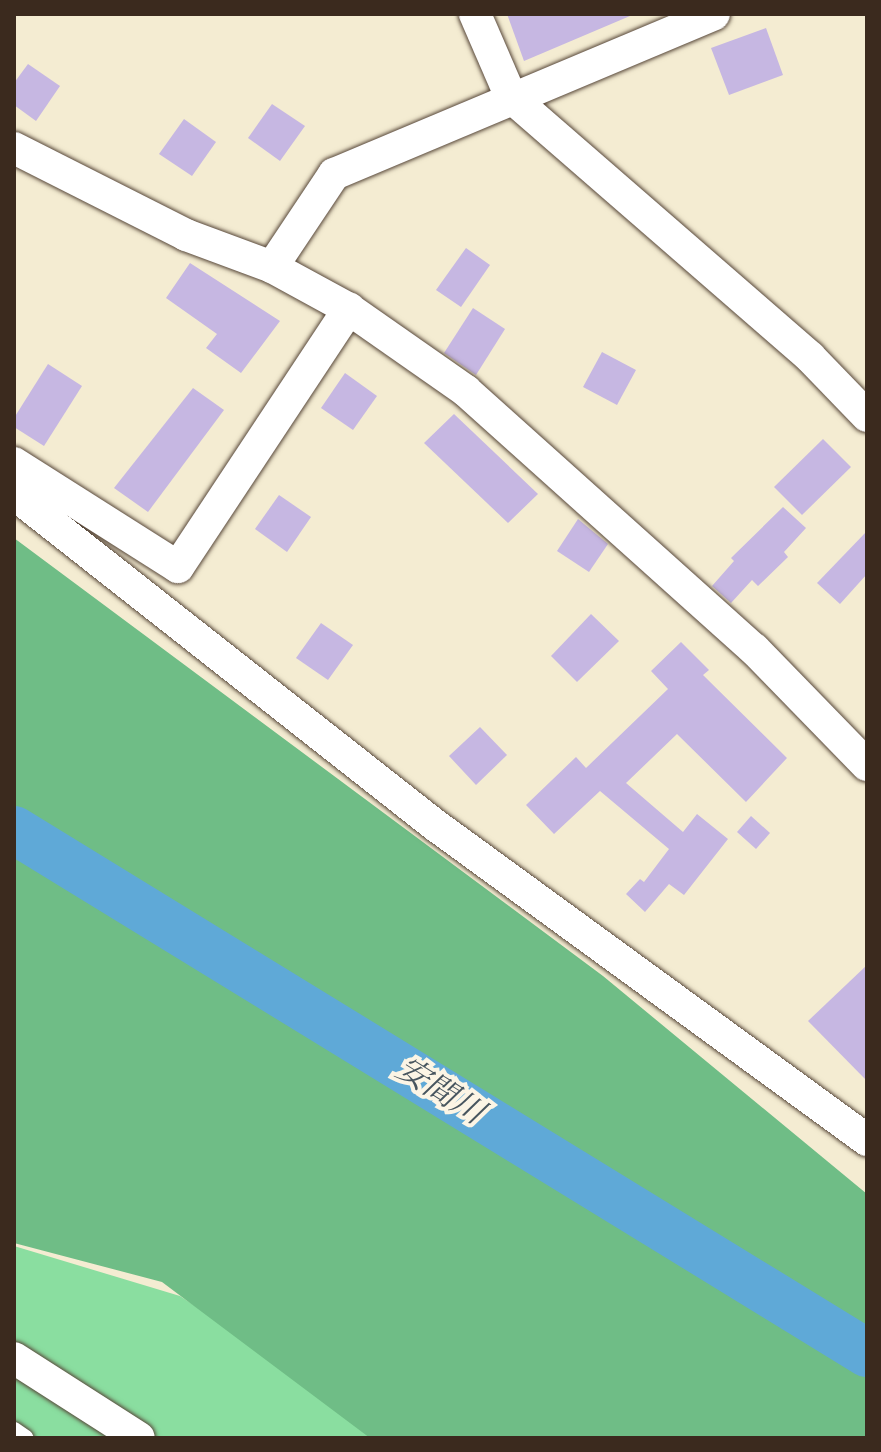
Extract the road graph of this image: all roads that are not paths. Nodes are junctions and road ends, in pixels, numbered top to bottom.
1 (475, 14) edge
2 (714, 14) edge
3 (511, 97) junction
4 (14, 148) edge
5 (272, 267) junction
6 (349, 309) junction
7 (867, 416) edge
8 (14, 463) edge
9 (14, 494) edge
10 (867, 765) edge
11 (867, 1140) edge
12 (14, 1358) edge
13 (14, 1430) edge
14 (26, 1438) edge
15 (139, 1438) edge

1 - 3 street
2 - 3 street
3 - 5 street
3 - 7 street
4 - 5 street
5 - 6 street
6 - 8 street
6 - 10 street
9 - 11 street
12 - 15 street
13 - 14 lane

